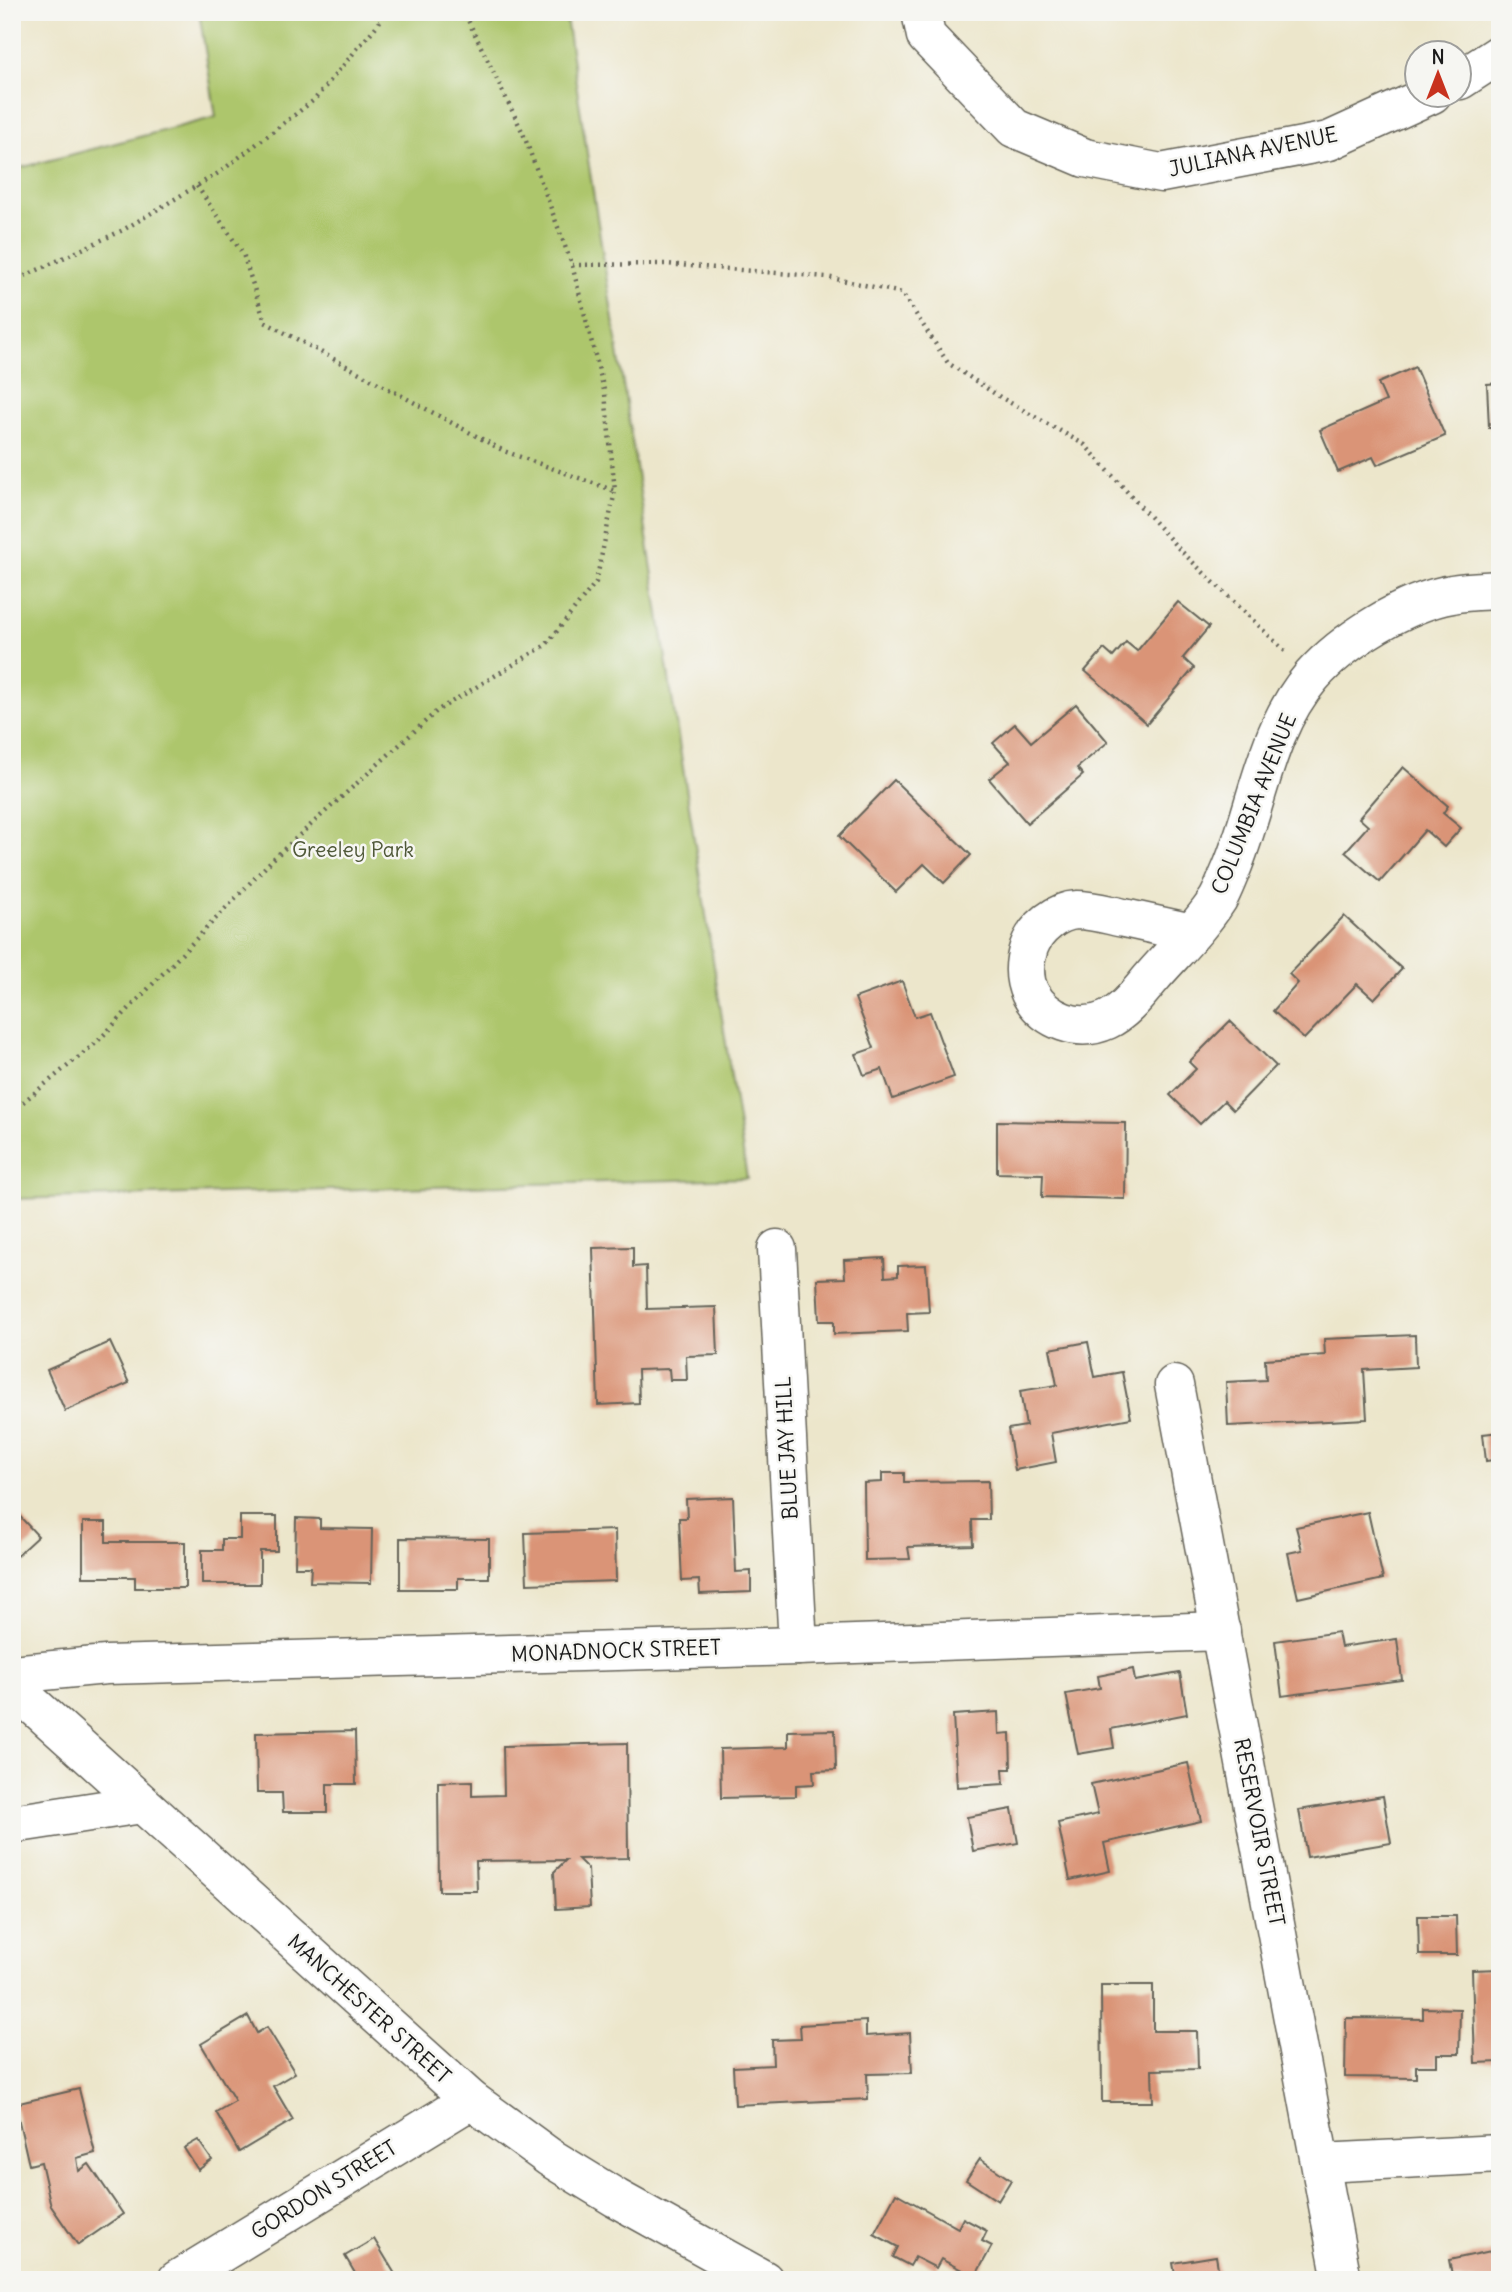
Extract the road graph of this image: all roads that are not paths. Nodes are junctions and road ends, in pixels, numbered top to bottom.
1 (921, 12) edge
2 (1500, 54) edge
3 (1474, 71) edge
4 (1404, 107) edge
5 (1500, 590) edge
6 (1192, 933) dead end
7 (777, 1249) dead end
8 (1174, 1385) dead end
9 (1221, 1630) junction
10 (798, 1646) junction
11 (12, 1674) edge
12 (12, 1686) edge
13 (142, 1804) junction
14 (12, 1824) edge
15 (471, 2100) junction
16 (1500, 2154) edge
17 (1321, 2163) junction
18 (228, 2267) edge
19 (177, 2280) edge
20 (764, 2280) edge
21 (1342, 2280) edge

1 - 4 street, JULIANA AVENUE
2 - 3 street
5 - 6 street, COLUMBIA AVENUE
7 - 10 street, BLUE JAY HILL
8 - 9 street, RESERVOIR STREET
9 - 10 street, MONADNOCK STREET
9 - 17 street, RESERVOIR STREET
10 - 11 street, MONADNOCK STREET
12 - 13 street, MANCHESTER STREET
13 - 14 street
13 - 15 street, MANCHESTER STREET
15 - 18 street, GORDON STREET
15 - 20 street, MANCHESTER STREET
16 - 17 street
17 - 21 street, RESERVOIR STREET
18 - 19 street, GORDON STREET

